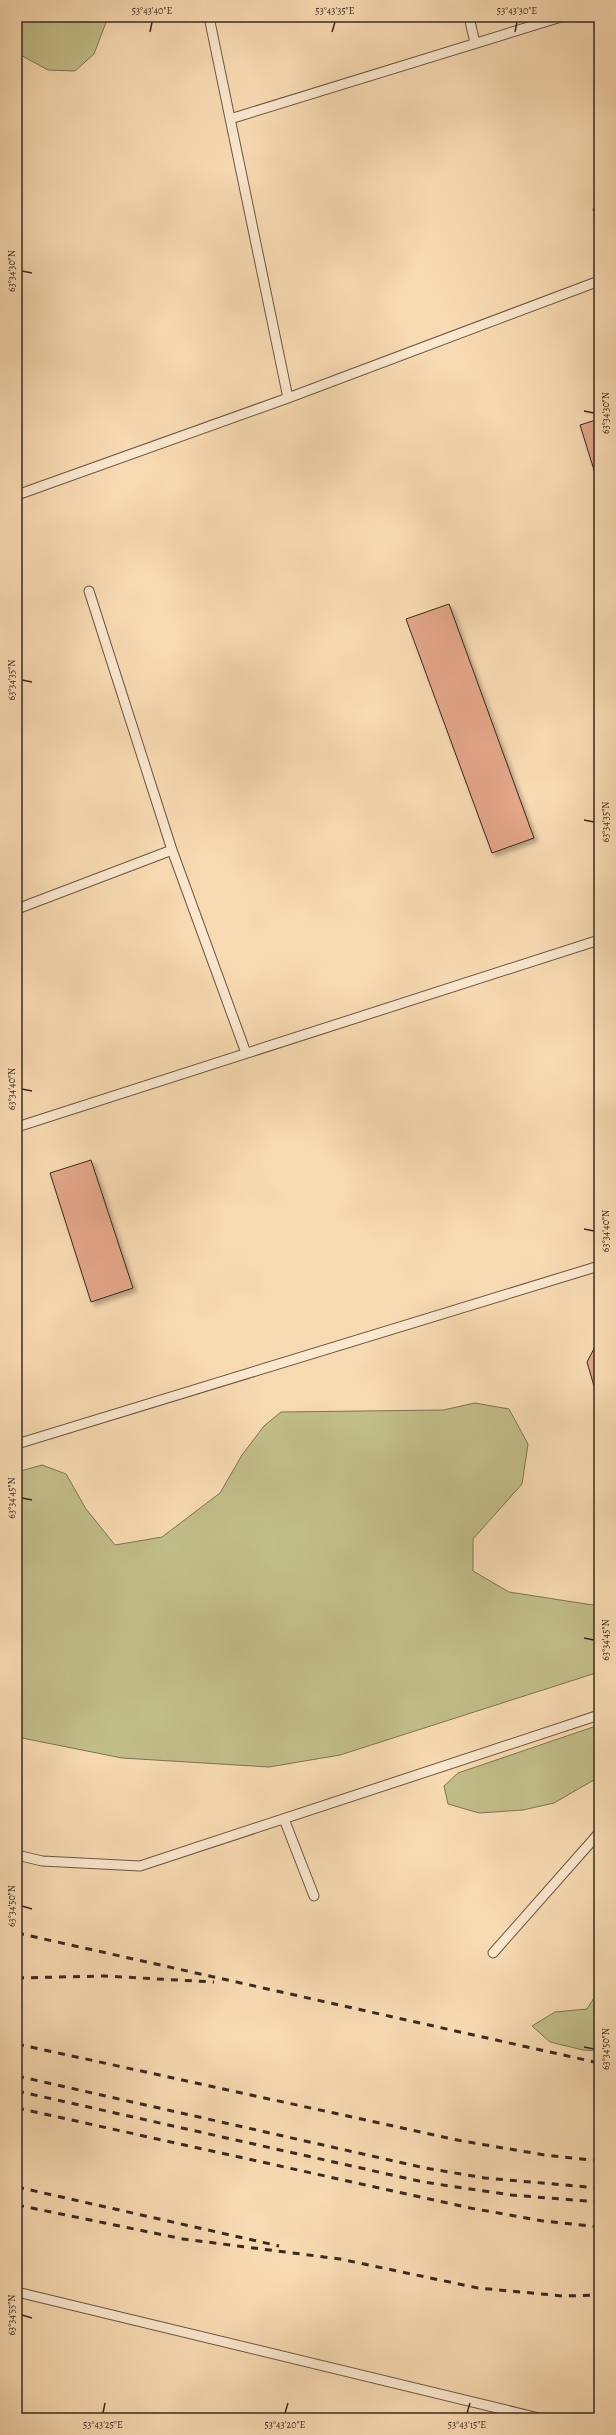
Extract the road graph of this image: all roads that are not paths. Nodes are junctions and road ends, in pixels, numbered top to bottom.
1 (209, 17) edge
2 (469, 17) edge
3 (561, 17) edge
4 (475, 44) junction
5 (230, 119) junction
6 (599, 281) edge
7 (288, 398) junction
8 (17, 495) edge
9 (89, 591) dead end
10 (172, 850) junction
11 (17, 908) edge
12 (599, 940) edge
13 (246, 1054) junction
14 (17, 1127) edge
15 (599, 1266) edge
16 (17, 1444) edge
17 (599, 1715) edge
18 (284, 1819) junction
19 (599, 1833) edge
20 (17, 1855) edge
21 (314, 1896) dead end
22 (493, 1953) dead end
23 (17, 2292) edge
24 (500, 2414) edge
25 (539, 2418) edge

1 - 5 lane
2 - 4 lane
3 - 4 lane
4 - 5 lane
5 - 7 lane
6 - 7 lane
7 - 8 lane
9 - 10 lane
10 - 11 lane
10 - 13 lane
12 - 13 lane
13 - 14 lane
15 - 16 lane
17 - 18 lane
18 - 20 lane
18 - 21 lane
19 - 22 lane
23 - 24 lane
24 - 25 lane

